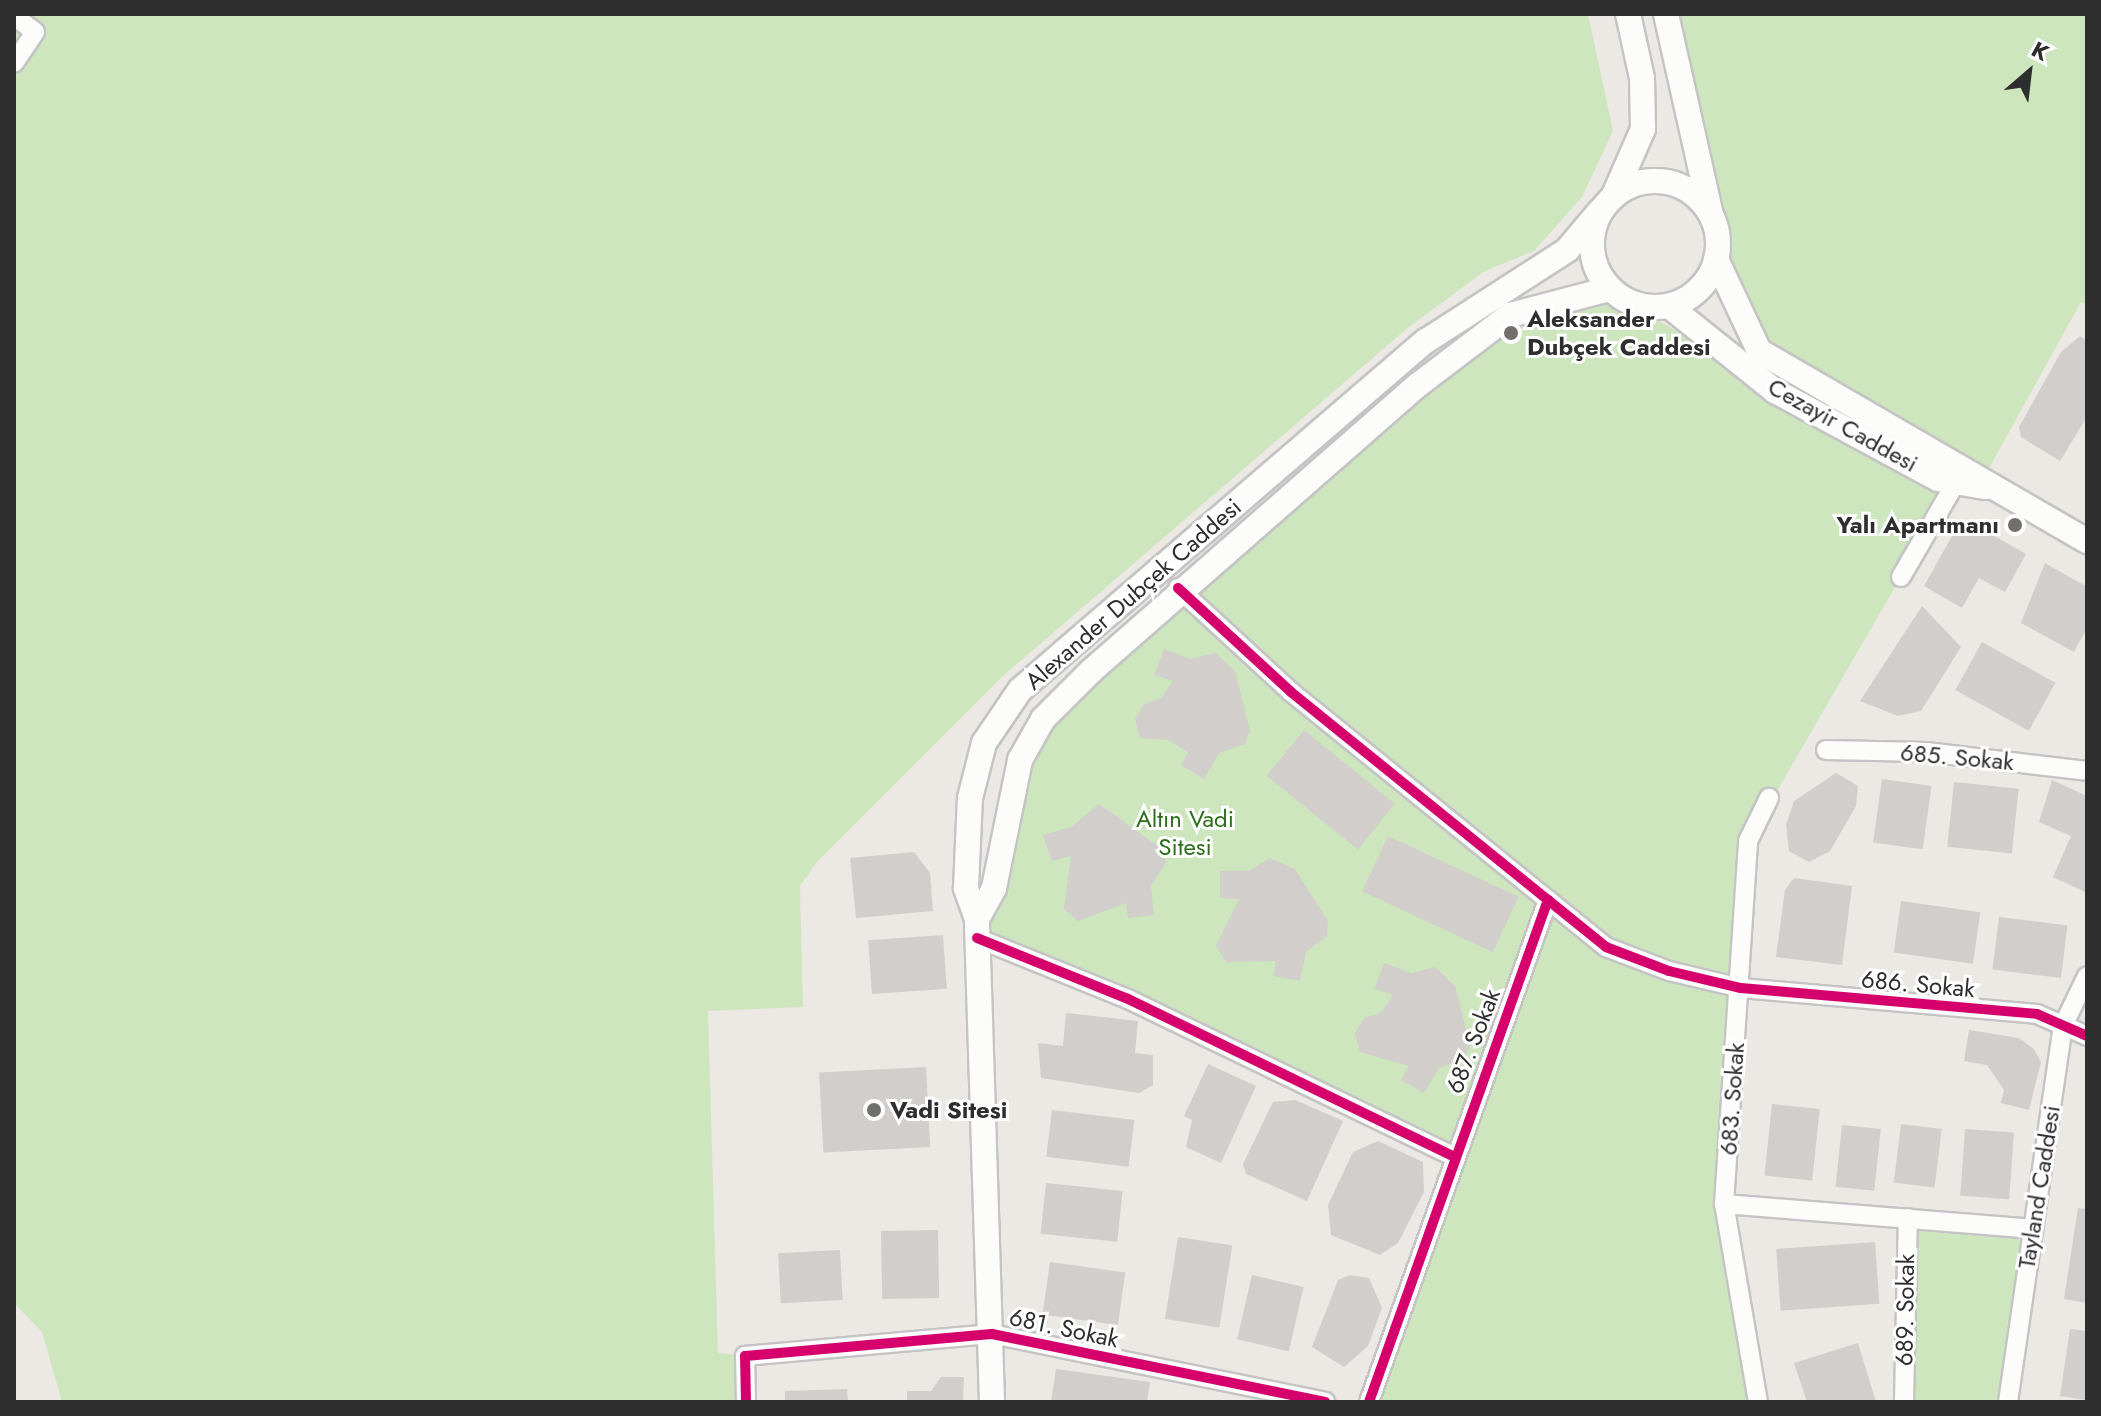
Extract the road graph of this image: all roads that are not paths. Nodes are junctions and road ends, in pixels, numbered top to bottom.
1 (1628, 14) edge
2 (1666, 14) edge
3 (14, 16) edge
4 (14, 63) edge
5 (1607, 203) junction
6 (1711, 216) junction
7 (1716, 259) junction
8 (1609, 289) junction
9 (1669, 306) junction
10 (1947, 480) junction
11 (1991, 488) junction
12 (2087, 541) edge
13 (1901, 577) dead end
14 (1178, 588) junction
15 (1826, 750) dead end
16 (2087, 771) edge
17 (1769, 798) dead end
18 (1548, 900) junction
19 (977, 928) junction
20 (2087, 976) edge
21 (1741, 988) junction
22 (2063, 1026) junction
23 (2087, 1036) edge
24 (1451, 1155) junction
25 (1724, 1204) junction
26 (1908, 1218) junction
27 (2032, 1229) junction
28 (992, 1334) junction
29 (746, 1402) edge
30 (992, 1402) edge
31 (1325, 1402) edge
32 (1369, 1402) edge
33 (1758, 1402) edge
34 (1904, 1402) edge
35 (2008, 1402) edge

1 - 5 main road
2 - 6 main road
3 - 4 street
5 - 6 main road
5 - 8 main road
5 - 19 main road, Alexander Dubçek Caddesi
6 - 7 main road
7 - 9 main road
7 - 11 main road, Cezayir Caddesi
8 - 9 main road
8 - 14 main road, Alexander Dubçek Caddesi
9 - 10 main road, Cezayir Caddesi
10 - 11 main road, Cezayir Caddesi
10 - 13 street
11 - 12 main road, Cezayir Caddesi
14 - 18 street
14 - 19 main road, Alexander Dubçek Caddesi
15 - 16 street, 685. Sokak
17 - 21 street, 683. Sokak
18 - 21 street
18 - 24 street, 687. Sokak
19 - 24 street
19 - 28 main road
20 - 22 street, Tayland Caddesi
21 - 22 street, 686. Sokak
21 - 25 street, 683. Sokak
22 - 23 street, 686. Sokak
22 - 27 street, Tayland Caddesi
24 - 32 street, 687. Sokak
25 - 26 street
25 - 33 street, 683. Sokak
26 - 27 street
26 - 34 street, 689. Sokak
27 - 35 street, Tayland Caddesi
28 - 29 street, 681. Sokak
28 - 30 main road
28 - 31 street, 681. Sokak

